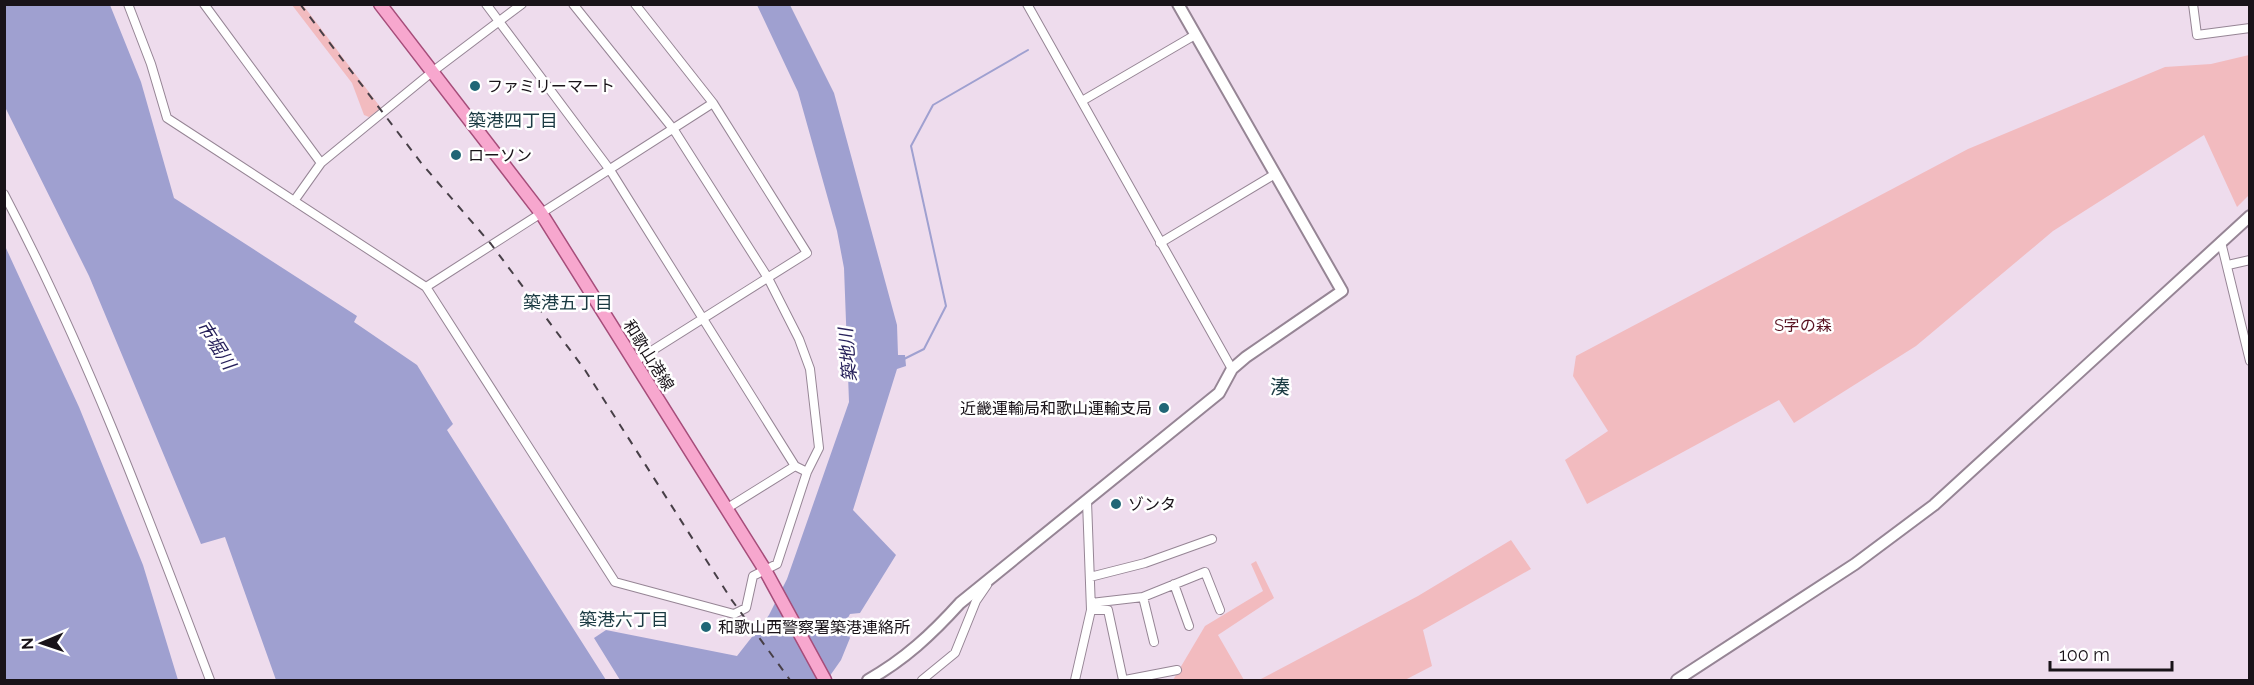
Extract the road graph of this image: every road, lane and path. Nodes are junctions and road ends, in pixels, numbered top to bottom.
1 (128, 4) edge
2 (204, 4) edge
3 (380, 4) edge
4 (486, 4) edge
5 (522, 4) edge
6 (573, 4) edge
7 (635, 4) edge
8 (1027, 4) edge
9 (1178, 4) edge
10 (2193, 4) edge
11 (500, 22) junction
12 (2250, 28) edge
13 (1195, 35) junction
14 (432, 72) junction
15 (1082, 101) junction
16 (713, 104) junction
17 (674, 130) junction
18 (321, 163) junction
19 (610, 170) junction
20 (1275, 174) junction
21 (4, 194) edge
22 (294, 201) junction
23 (541, 213) junction
24 (2250, 216) edge
25 (2221, 242) junction
26 (1160, 243) junction
27 (2250, 261) edge
28 (2228, 265) junction
29 (768, 278) junction
30 (426, 287) junction
31 (704, 319) junction
32 (2250, 361) edge
33 (634, 363) junction
34 (1232, 369) junction
35 (795, 466) junction
36 (807, 472) junction
37 (1087, 501) junction
38 (726, 509) junction
39 (1212, 539) dead end
40 (765, 570) junction
41 (993, 577) junction
42 (1090, 577) junction
43 (1174, 584) junction
44 (1143, 597) junction
45 (1091, 606) junction
46 (1220, 610) dead end
47 (1189, 626) dead end
48 (1154, 642) dead end
49 (1177, 670) dead end
50 (210, 681) edge
51 (825, 681) edge
52 (868, 681) edge
53 (922, 681) edge
54 (1074, 681) edge
55 (1124, 681) edge
56 (1677, 681) edge

1 - 22 street
2 - 18 street
3 - 14 main road, 和歌山港線
4 - 11 street
5 - 11 street
6 - 17 street
7 - 16 street
8 - 15 street
9 - 13 street
10 - 12 street
11 - 14 street
11 - 19 street
13 - 15 street
13 - 20 street
14 - 18 street
14 - 23 main road, 和歌山港線
15 - 26 street
16 - 17 street
16 - 29 street
17 - 19 street
17 - 29 street
18 - 22 street
19 - 23 street
19 - 31 street
20 - 26 street
20 - 34 street
21 - 50 street
22 - 30 street
23 - 30 street
23 - 33 main road, 和歌山港線
24 - 25 street
25 - 28 street
25 - 56 street
26 - 34 street
27 - 28 street
28 - 32 street
29 - 31 street
29 - 36 street
30 - 40 street
31 - 33 street
31 - 35 street
33 - 38 main road, 和歌山港線
34 - 37 street
35 - 36 street
35 - 38 street
36 - 40 street
37 - 41 street
37 - 42 street
38 - 40 main road, 和歌山港線
39 - 42 street
40 - 51 main road, 和歌山港線
41 - 52 street
41 - 53 street
42 - 45 street
43 - 44 street
43 - 46 street
43 - 47 street
44 - 45 street
44 - 48 street
45 - 54 street
45 - 55 street
49 - 55 street

